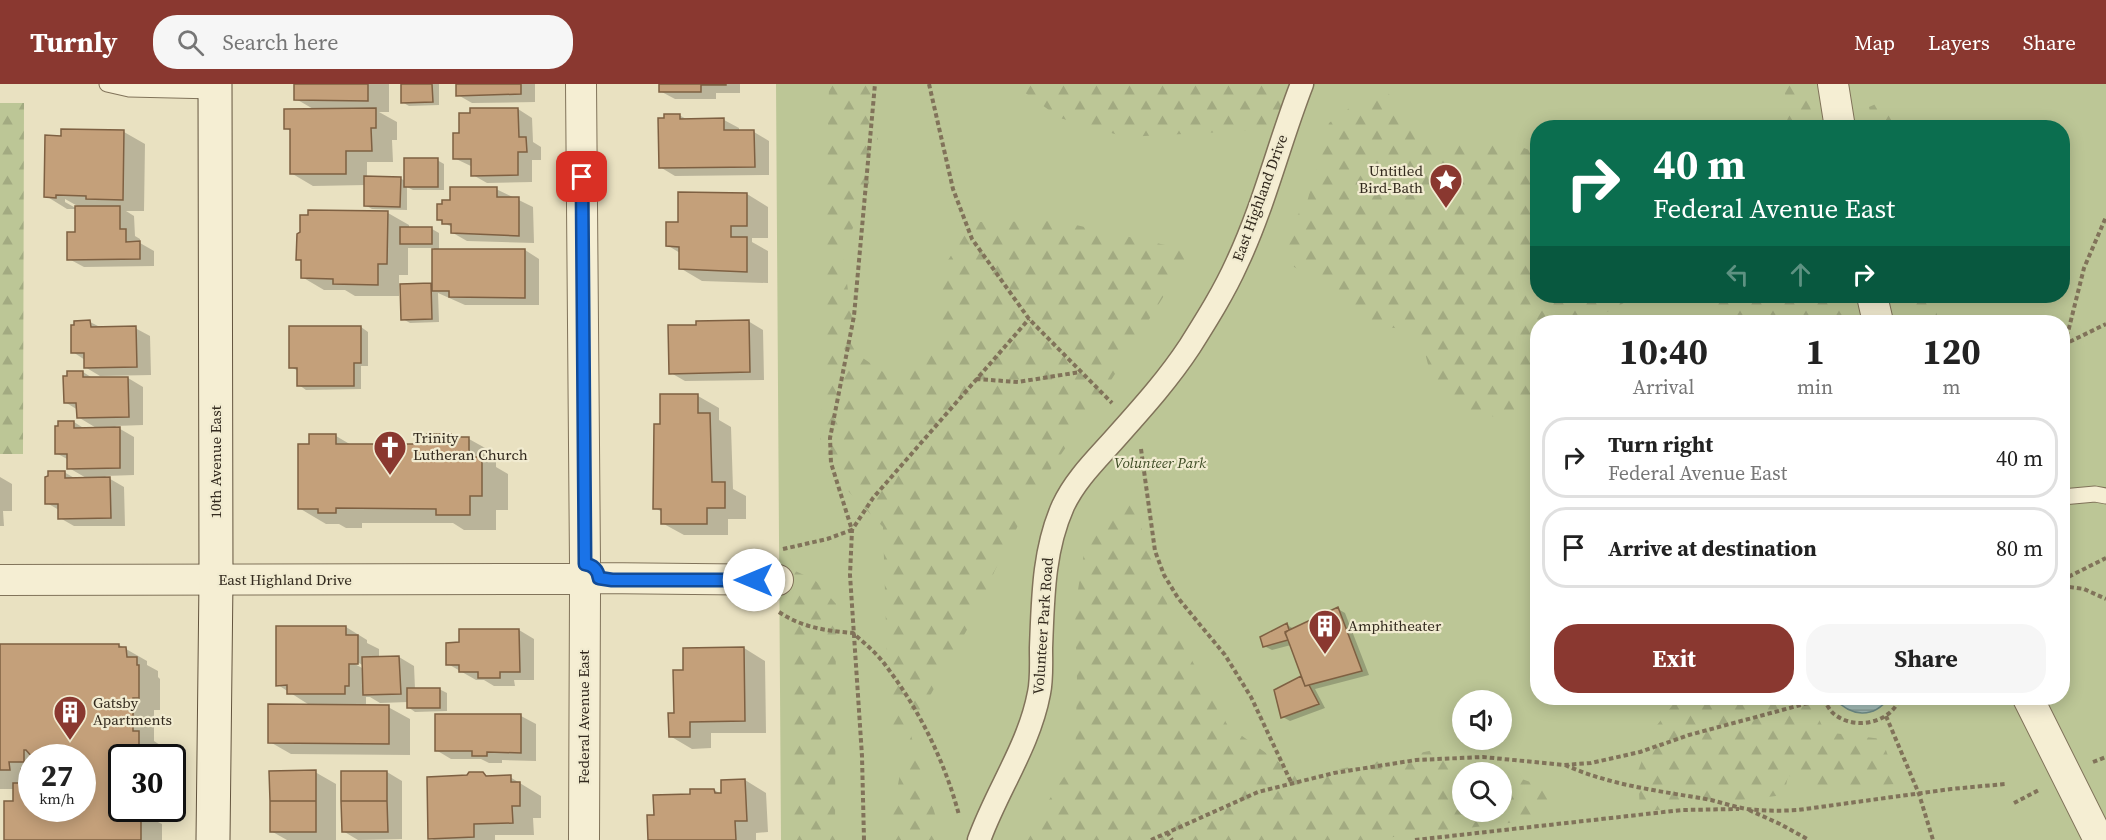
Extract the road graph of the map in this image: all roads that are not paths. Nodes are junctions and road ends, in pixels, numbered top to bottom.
1 (107, 84) edge
2 (581, 84) edge
3 (1302, 84) edge
4 (1833, 84) edge
5 (215, 88) edge
6 (1839, 120) edge
7 (1129, 426) joint
8 (2106, 496) edge
9 (2070, 497) edge
10 (585, 579) junction
11 (0, 580) edge
12 (216, 580) junction
13 (778, 580) dead end
14 (2031, 705) edge
15 (213, 840) edge
16 (584, 840) edge
17 (979, 840) edge
18 (2098, 840) edge

1 - 5 lane
2 - 10 street, Federal Avenue East
3 - 7 street, East Highland Drive
4 - 6 street
5 - 12 main road, 10th Avenue East
7 - 17 street, Volunteer Park Road
8 - 9 lane
10 - 12 street, East Highland Drive
10 - 13 street, East Highland Drive
10 - 16 street, Federal Avenue East
11 - 12 street, East Highland Drive
12 - 15 main road, 10th Avenue East
14 - 18 street

